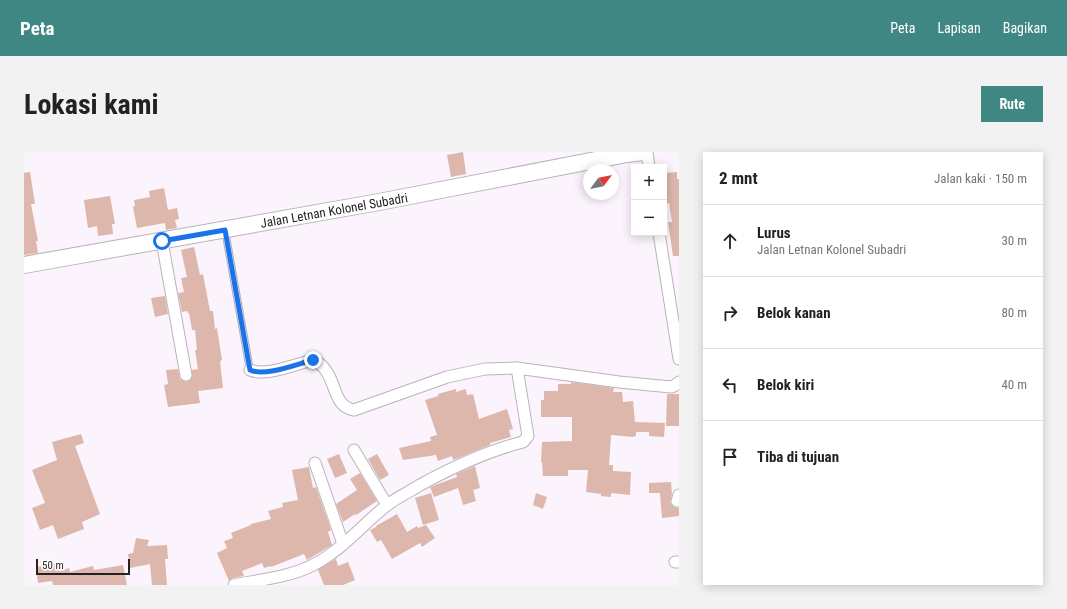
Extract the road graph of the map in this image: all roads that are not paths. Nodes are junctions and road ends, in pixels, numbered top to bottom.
1 (646, 152) edge
2 (628, 153) edge
3 (648, 164) edge
4 (225, 230) junction
5 (660, 236) edge
6 (162, 241) junction
7 (24, 265) edge
8 (679, 359) edge
9 (517, 368) junction
10 (250, 370) joint
11 (186, 375) dead end
12 (679, 382) edge
13 (354, 450) dead end
14 (315, 463) dead end
15 (387, 505) junction
16 (343, 544) junction
17 (234, 585) edge

1 - 2 main road, Jalan Letnan Kolonel Subadri
1 - 3 street
2 - 4 main road, Jalan Letnan Kolonel Subadri
4 - 6 main road, Jalan Letnan Kolonel Subadri
4 - 10 lane
5 - 8 street
6 - 7 main road, Jalan Letnan Kolonel Subadri
6 - 11 street
9 - 10 street
9 - 12 street
9 - 15 street
13 - 15 street
14 - 16 street
15 - 16 street
16 - 17 street

